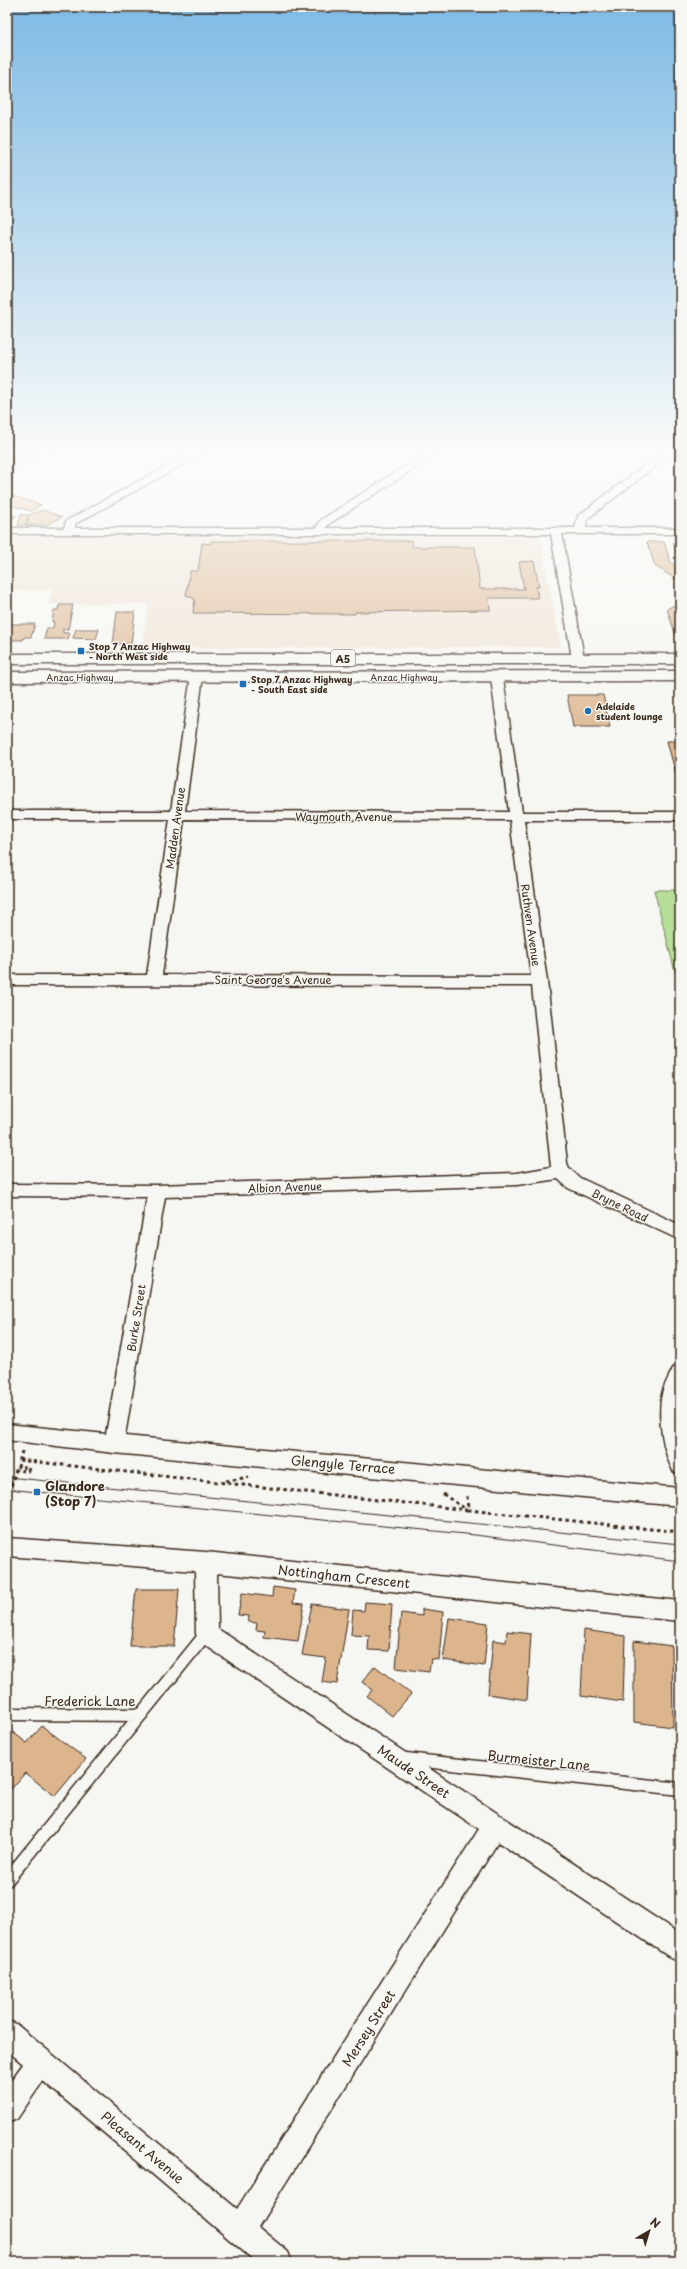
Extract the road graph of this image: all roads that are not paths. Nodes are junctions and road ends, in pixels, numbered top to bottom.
1 (560, 555) edge
2 (578, 658) junction
3 (7, 659) edge
4 (153, 659) junction
5 (674, 659) edge
6 (7, 668) edge
7 (7, 675) edge
8 (197, 676) junction
9 (677, 676) edge
10 (497, 678) junction
11 (177, 815) junction
12 (7, 816) edge
13 (680, 816) edge
14 (516, 817) junction
15 (154, 979) junction
16 (7, 980) edge
17 (539, 981) junction
18 (562, 1172) junction
19 (7, 1190) edge
20 (157, 1191) junction
21 (680, 1233) edge
22 (680, 1374) edge
23 (7, 1432) edge
24 (114, 1444) junction
25 (680, 1465) edge
26 (680, 1497) edge
27 (7, 1547) edge
28 (206, 1562) junction
29 (680, 1610) edge
30 (207, 1634) junction
31 (7, 1714) edge
32 (141, 1715) junction
33 (394, 1758) junction
34 (680, 1789) edge
35 (495, 1825) junction
36 (7, 1880) edge
37 (680, 1949) edge
38 (7, 2033) edge
39 (41, 2062) junction
40 (7, 2109) edge
41 (240, 2230) junction
42 (278, 2262) edge

1 - 2 street
2 - 4 highway, Anzac Highway / A5
2 - 5 highway, Anzac Highway / A5
3 - 4 highway, Anzac Highway / A5
4 - 8 highway
5 - 9 highway
6 - 7 highway
7 - 8 highway, Anzac Highway / A5
8 - 10 highway, Anzac Highway / A5
8 - 11 street, Madden Avenue
9 - 10 highway, Anzac Highway / A5
10 - 14 street, Ruthven Avenue
11 - 12 street, Waymouth Avenue
11 - 14 street, Waymouth Avenue
11 - 15 street, Madden Avenue
13 - 14 street, Waymouth Avenue
14 - 17 street, Ruthven Avenue
15 - 16 street, Saint George's Avenue
15 - 17 street, Saint George's Avenue
17 - 18 street, Ruthven Avenue
18 - 20 street, Albion Avenue
18 - 21 street, Bryne Road
19 - 20 street, Albion Avenue
20 - 24 street, Burke Street
22 - 25 street
23 - 24 street, Glengyle Terrace
24 - 26 street, Glengyle Terrace
27 - 28 street, Nottingham Crescent
28 - 29 street, Nottingham Crescent
28 - 30 street
30 - 32 lane, Frederick Lane
30 - 33 street, Maude Street
31 - 32 lane, Frederick Lane
32 - 36 lane
33 - 34 lane, Burmeister Lane
33 - 35 street, Maude Street
35 - 37 street, Maude Street
35 - 41 street, Mersey Street
38 - 39 street, Pleasant Avenue
39 - 40 street
39 - 41 street, Pleasant Avenue
41 - 42 street, Pleasant Avenue

